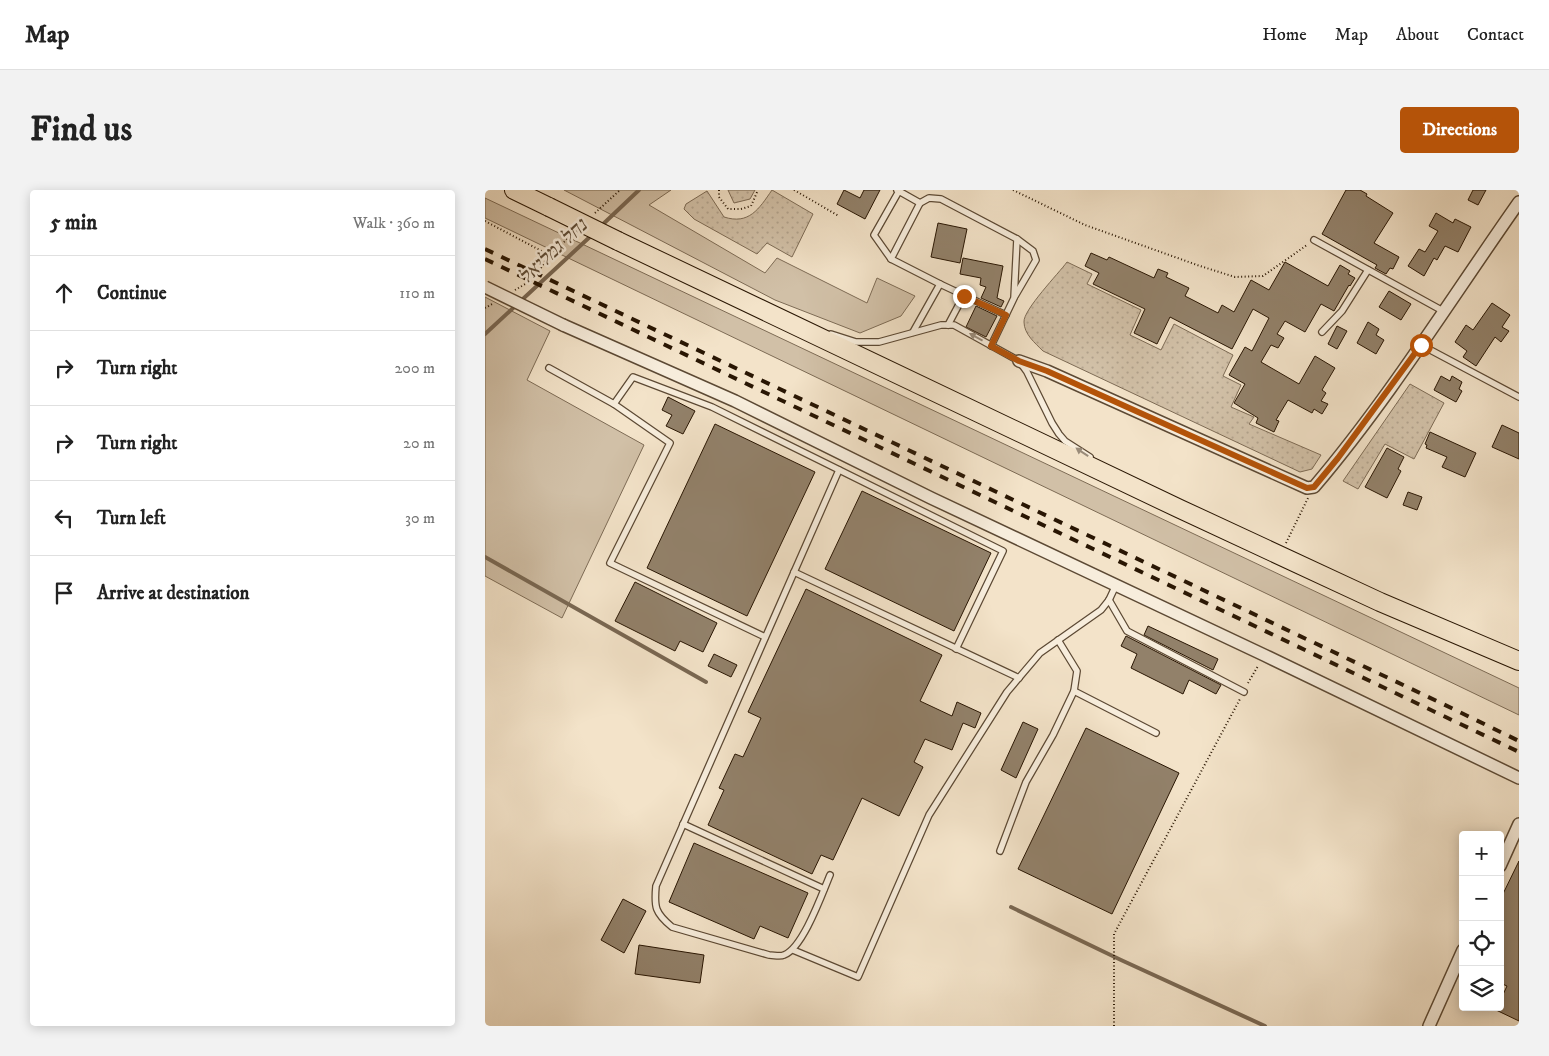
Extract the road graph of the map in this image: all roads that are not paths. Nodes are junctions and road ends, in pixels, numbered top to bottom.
1 (514, 190) edge
2 (898, 190) edge
3 (920, 203) junction
4 (1519, 203) edge
5 (1017, 239) junction
6 (1314, 240) road end
7 (891, 259) junction
8 (1368, 270) junction
9 (940, 284) junction
10 (485, 287) edge
11 (964, 296) junction
12 (1014, 298) junction
13 (1443, 311) junction
14 (771, 314) junction
15 (1006, 315) junction
16 (948, 325) junction
17 (913, 332) junction
18 (1322, 332) dead end
19 (1421, 345) junction
20 (991, 346) junction
21 (1019, 361) junction
22 (549, 368) dead end
23 (1519, 397) edge
24 (614, 404) junction
25 (839, 470) junction
26 (1137, 489) junction
27 (794, 572) junction
28 (1116, 585) junction
29 (1109, 600) junction
30 (765, 637) junction
31 (1058, 640) junction
32 (956, 649) junction
33 (1519, 661) edge
34 (1019, 678) junction
35 (1074, 691) junction
36 (1243, 692) road end
37 (1156, 733) dead end
38 (1519, 778) edge
39 (683, 824) junction
40 (1519, 824) edge
41 (1000, 851) dead end
42 (1504, 857) edge
43 (830, 875) dead end
44 (824, 889) junction
45 (793, 950) junction
46 (1459, 959) edge
47 (1429, 1026) edge

1 - 14 main road, bridge
2 - 3 lane
2 - 7 lane
3 - 5 lane
3 - 7 lane
4 - 13 street
5 - 12 lane
5 - 12 lane
6 - 8 lane
7 - 9 lane
8 - 13 lane
8 - 18 lane
9 - 11 lane
9 - 17 lane
10 - 28 street, bridge
11 - 15 lane
11 - 16 lane
12 - 15 lane
13 - 19 street
14 - 17 lane
14 - 26 main road
15 - 20 lane
16 - 17 lane
20 -> 16 lane
19 - 21 street
19 - 23 lane
20 - 21 lane
26 -> 21 lane
22 - 24 lane
24 - 25 lane
24 - 30 lane
25 - 27 lane
25 - 32 lane
26 - 33 main road
27 - 30 lane
27 - 32 lane
28 - 29 lane
28 - 38 street
29 - 31 lane
29 - 36 lane
30 - 39 lane
31 - 34 lane
31 - 35 lane
32 - 34 lane
34 - 45 lane
35 - 37 lane
35 - 41 lane
39 - 44 lane
39 - 45 lane
40 - 42 street
43 - 44 lane
44 - 45 lane
46 - 47 street

